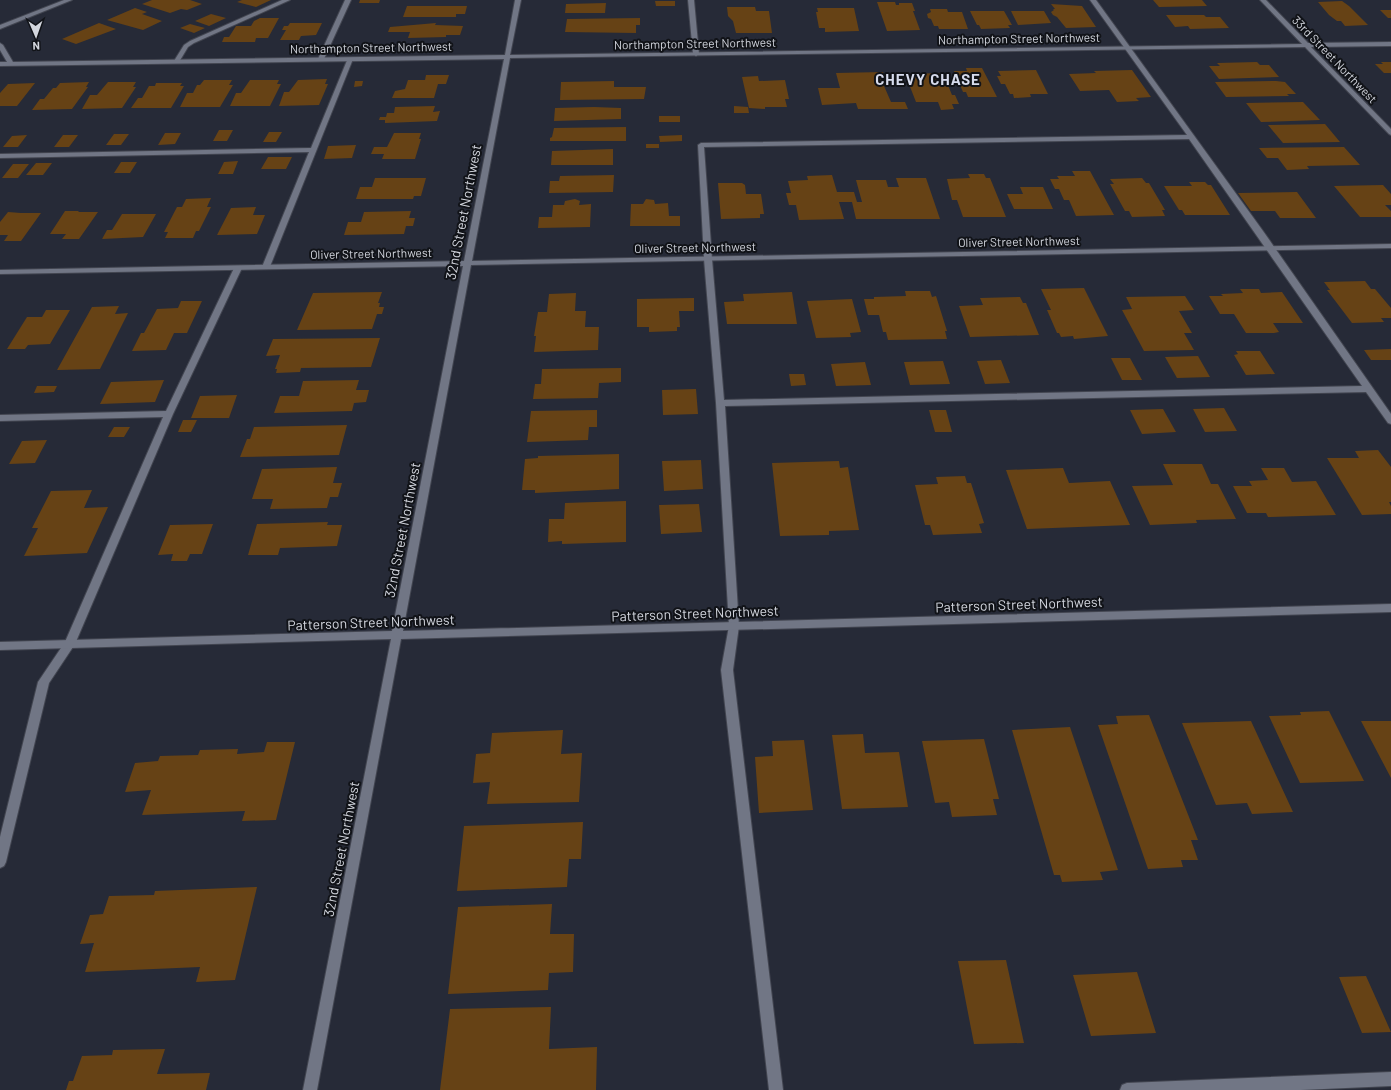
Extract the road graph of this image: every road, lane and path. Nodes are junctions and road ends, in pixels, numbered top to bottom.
1 (69, 0) edge
2 (287, 0) edge
3 (348, 0) edge
4 (518, 0) edge
5 (691, 0) edge
6 (1093, 0) edge
7 (1262, 0) edge
8 (0, 27) edge
9 (1391, 44) edge
10 (0, 45) edge
11 (1306, 45) junction
12 (1128, 48) junction
13 (696, 54) junction
14 (507, 56) junction
15 (321, 59) junction
16 (350, 59) junction
17 (177, 61) junction
18 (0, 64) edge
19 (11, 64) junction
20 (1391, 133) edge
21 (1191, 137) junction
22 (313, 150) junction
23 (0, 156) edge
24 (1391, 246) edge
25 (1271, 248) junction
26 (708, 259) junction
27 (467, 263) junction
28 (266, 267) junction
29 (238, 268) junction
30 (0, 272) edge
31 (1369, 390) junction
32 (720, 403) junction
33 (169, 414) junction
34 (0, 418) edge
35 (1391, 422) edge
36 (1391, 608) edge
37 (734, 626) junction
38 (396, 635) junction
39 (70, 644) junction
40 (0, 646) edge
41 (0, 862) edge
42 (1391, 1079) edge
43 (310, 1090) edge
44 (776, 1090) edge
45 (1127, 1090) edge

1 - 8 street
2 - 17 street
3 - 15 street
4 - 14 street, 32nd Street Northwest
5 - 13 street
6 - 12 street
7 - 11 street, 33rd Street Northwest
9 - 11 street, Northampton Street Northwest
10 - 19 street
11 - 12 street, Northampton Street Northwest
11 - 20 street, 33rd Street Northwest
12 - 13 street, Northampton Street Northwest
12 - 21 street
13 - 14 street, Northampton Street Northwest
14 - 16 street, Northampton Street Northwest
14 - 27 street, 32nd Street Northwest
15 - 16 street, Northampton Street Northwest
15 - 17 street, Northampton Street Northwest
16 - 22 street
17 - 19 street, Northampton Street Northwest
18 - 19 street, Northampton Street Northwest
21 - 25 street
21 - 26 street
22 - 23 street
22 - 28 street
24 - 25 street, Oliver Street Northwest
25 - 26 street, Oliver Street Northwest
25 - 31 street
26 - 27 street, Oliver Street Northwest
26 - 32 street
27 - 28 street, Oliver Street Northwest
27 - 38 street, 32nd Street Northwest
28 - 29 street, Oliver Street Northwest
29 - 30 street, Oliver Street Northwest
29 - 33 street
31 - 32 street
31 - 35 street
32 - 37 street
33 - 34 street
33 - 39 street
36 - 37 street, Patterson Street Northwest
37 - 38 street, Patterson Street Northwest
37 - 44 street
38 - 39 street, Patterson Street Northwest
38 - 43 street, 32nd Street Northwest
39 - 40 street, Patterson Street Northwest
39 - 41 street
42 - 45 street

